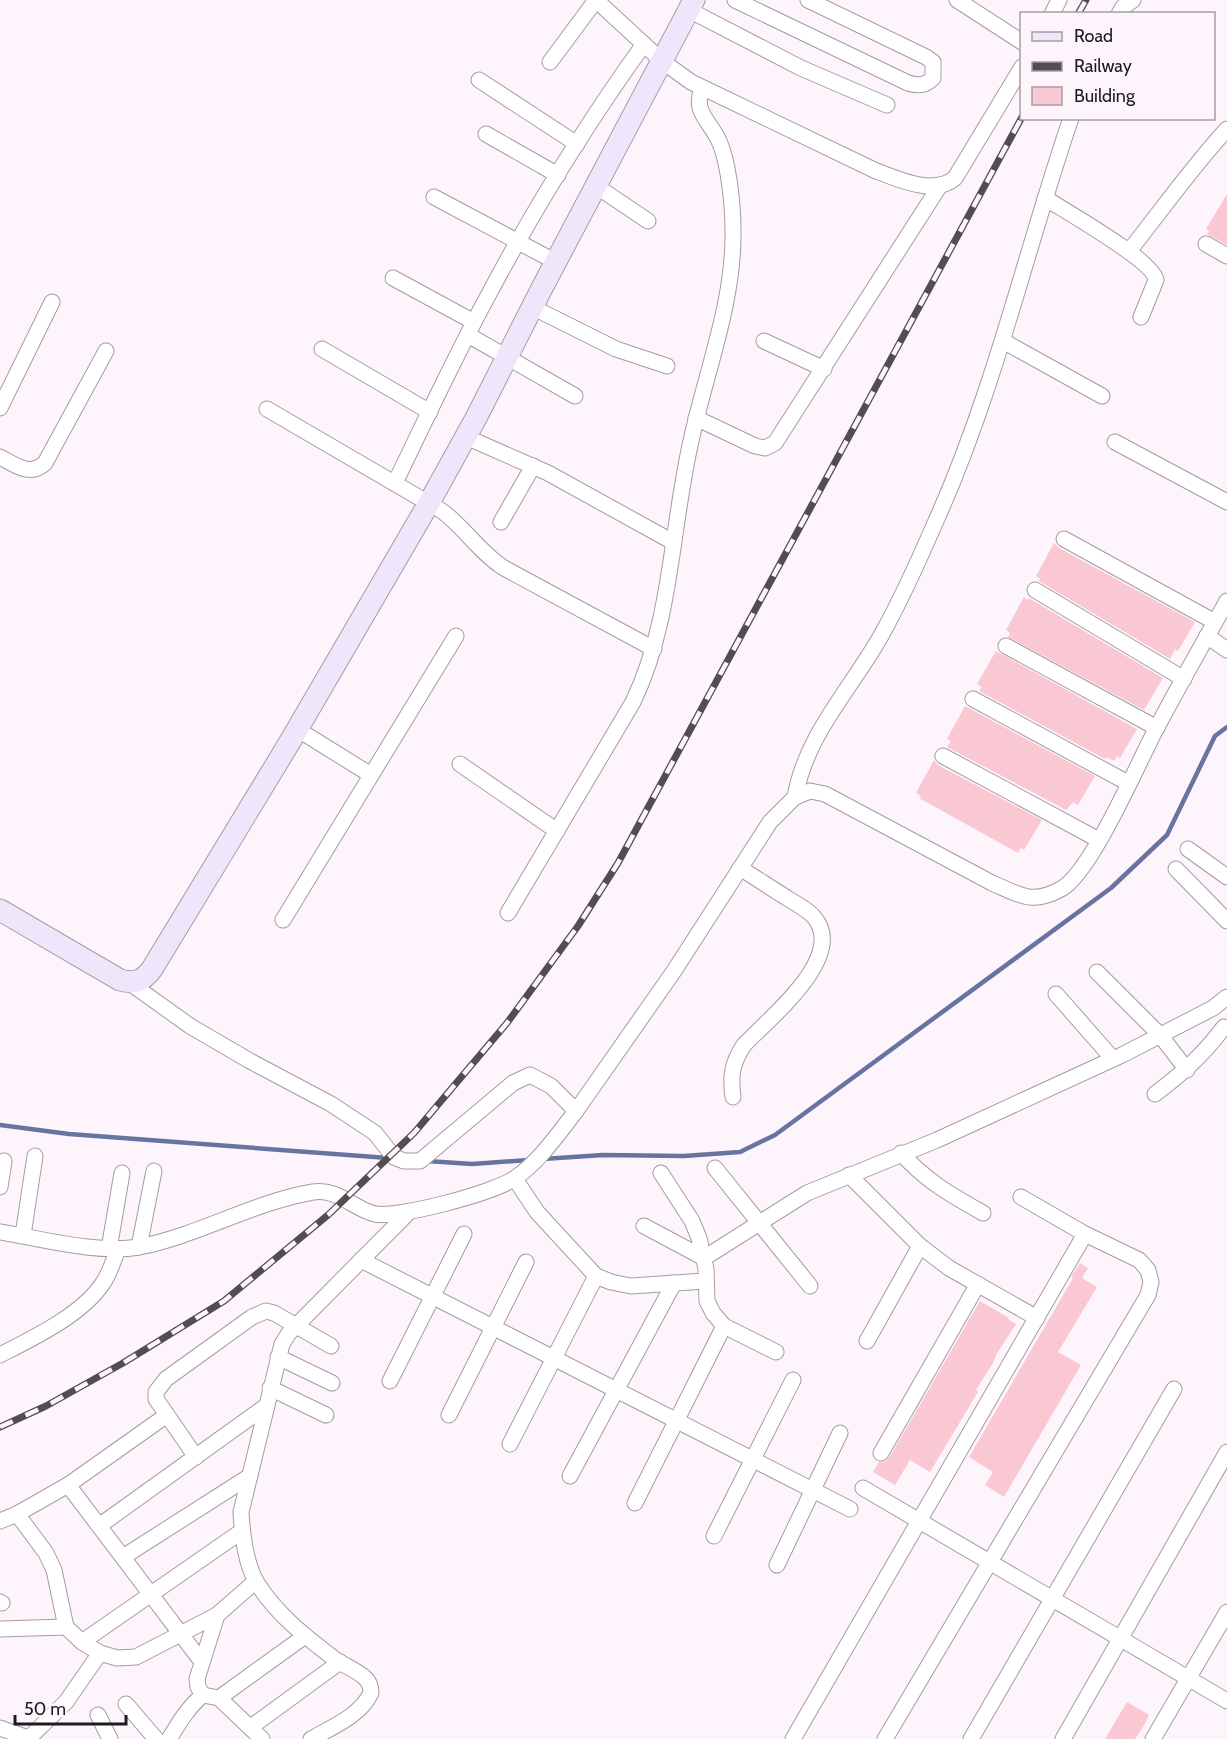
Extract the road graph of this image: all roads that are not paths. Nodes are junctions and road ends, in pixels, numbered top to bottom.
1 (596, 0) edge
2 (735, 0) edge
3 (807, 0) edge
4 (957, 0) edge
5 (1132, 0) edge
6 (692, 5) edge
7 (1120, 12) edge
8 (1020, 41) edge
9 (644, 44) junction
10 (662, 61) junction
11 (550, 62) dead end
12 (1020, 70) edge
13 (479, 80) dead end
14 (702, 89) junction
15 (887, 105) dead end
16 (1070, 120) edge
17 (1227, 129) edge
18 (486, 134) dead end
19 (577, 144) junction
20 (558, 175) junction
21 (596, 186) junction
22 (939, 187) junction
23 (434, 197) dead end
24 (1045, 198) junction
25 (648, 221) dead end
26 (518, 242) junction
27 (1206, 244) dead end
28 (1129, 251) junction
29 (1227, 256) edge
30 (556, 262) junction
31 (393, 278) dead end
32 (52, 302) dead end
33 (532, 307) junction
34 (1141, 317) dead end
35 (471, 328) junction
36 (764, 341) dead end
37 (1003, 342) junction
38 (322, 349) dead end
39 (106, 351) dead end
40 (507, 357) junction
41 (666, 366) dead end
42 (824, 369) junction
43 (575, 396) dead end
44 (1102, 396) dead end
45 (0, 408) edge
46 (267, 409) dead end
47 (430, 411) junction
48 (696, 418) junction
49 (466, 437) junction
50 (1115, 442) dead end
51 (0, 457) edge
52 (533, 466) junction
53 (394, 483) junction
54 (1227, 502) edge
55 (429, 503) junction
56 (501, 522) dead end
57 (1064, 539) dead end
58 (673, 542) junction
59 (1035, 590) dead end
60 (1227, 601) edge
61 (1211, 629) junction
62 (456, 636) dead end
63 (1006, 646) dead end
64 (654, 649) junction
65 (1227, 650) edge
66 (1184, 680) junction
67 (973, 699) dead end
68 (1156, 728) junction
69 (297, 729) junction
70 (943, 756) dead end
71 (460, 764) dead end
72 (371, 776) junction
73 (1128, 783) junction
74 (795, 797) junction
75 (557, 831) junction
76 (1099, 840) junction
77 (1188, 849) dead end
78 (740, 868) junction
79 (1176, 869) dead end
80 (1227, 877) edge
81 (0, 910) edge
82 (508, 913) dead end
83 (1226, 919) edge
84 (283, 920) dead end
85 (1097, 972) dead end
86 (130, 983) junction
87 (1056, 994) dead end
88 (1227, 997) edge
89 (1206, 1011) junction
90 (1225, 1028) edge
91 (1160, 1035) junction
92 (1113, 1059) junction
93 (1187, 1070) junction
94 (1155, 1094) dead end
95 (733, 1097) dead end
96 (576, 1111) junction
97 (901, 1153) junction
98 (34, 1156) dead end
99 (4, 1161) dead end
100 (715, 1168) dead end
101 (154, 1171) dead end
102 (122, 1173) dead end
103 (661, 1173) dead end
104 (520, 1174) junction
105 (849, 1175) junction
106 (0, 1187) edge
107 (1021, 1197) dead end
108 (409, 1212) junction
109 (983, 1213) dead end
110 (759, 1222) junction
111 (644, 1226) dead end
112 (0, 1232) edge
113 (464, 1234) dead end
114 (1085, 1234) junction
115 (23, 1235) junction
116 (920, 1246) junction
117 (139, 1247) junction
118 (113, 1249) junction
119 (704, 1258) junction
120 (361, 1260) junction
121 (526, 1262) dead end
122 (596, 1276) junction
123 (705, 1281) junction
124 (674, 1283) junction
125 (978, 1284) junction
126 (810, 1286) dead end
127 (432, 1297) junction
128 (1037, 1317) junction
129 (296, 1326) junction
130 (724, 1326) junction
131 (493, 1328) junction
132 (867, 1341) dead end
133 (331, 1346) dead end
134 (776, 1352) dead end
135 (0, 1355) edge
136 (278, 1357) junction
137 (554, 1359) junction
138 (793, 1380) dead end
139 (390, 1381) dead end
140 (332, 1383) dead end
141 (270, 1388) junction
142 (1174, 1389) dead end
143 (615, 1390) junction
144 (266, 1406) junction
145 (167, 1415) junction
146 (326, 1415) dead end
147 (449, 1415) dead end
148 (676, 1421) junction
149 (840, 1434) dead end
150 (510, 1444) dead end
151 (1227, 1452) edge
152 (881, 1453) dead end
153 (196, 1457) junction
154 (753, 1460) junction
155 (250, 1476) junction
156 (570, 1476) dead end
157 (68, 1485) junction
158 (863, 1488) dead end
159 (813, 1491) junction
160 (635, 1503) dead end
161 (850, 1509) dead end
162 (16, 1514) junction
163 (0, 1521) edge
164 (919, 1521) junction
165 (99, 1526) junction
166 (242, 1531) junction
167 (714, 1536) dead end
168 (123, 1557) junction
169 (989, 1562) junction
170 (777, 1565) dead end
171 (256, 1581) junction
172 (151, 1595) junction
173 (1053, 1599) junction
174 (1227, 1612) edge
175 (217, 1615) junction
176 (66, 1627) junction
177 (0, 1629) edge
178 (180, 1634) junction
179 (305, 1636) junction
180 (1120, 1639) junction
181 (82, 1642) junction
182 (100, 1653) junction
183 (201, 1662) junction
184 (340, 1662) junction
185 (1188, 1678) junction
186 (203, 1695) junction
187 (219, 1698) junction
188 (1227, 1701) edge
189 (126, 1704) dead end
190 (98, 1715) dead end
191 (251, 1727) junction
192 (0, 1728) edge
193 (30, 1738) edge
194 (110, 1739) edge
195 (156, 1739) edge
196 (169, 1739) edge
197 (262, 1739) edge
198 (311, 1739) edge
199 (793, 1739) edge
200 (885, 1739) edge
201 (971, 1739) edge
202 (1063, 1739) edge
203 (1153, 1739) edge

1 - 9 street
1 - 11 street
2 - 3 street
4 - 8 street
5 - 7 street
6 - 10 street
6 - 15 street
9 - 10 street
9 - 19 street
10 - 14 street
10 - 21 street
12 - 22 street
13 - 19 street
14 - 22 street
14 - 48 street
16 - 24 street
17 - 28 street
18 - 20 street
19 - 20 street
20 - 26 street
21 - 25 street
21 - 30 street
22 - 42 street
23 - 26 street
24 - 28 street
24 - 37 street
26 - 30 street
26 - 35 street
27 - 29 street
28 - 34 street
30 - 33 street
31 - 35 street
32 - 45 street
33 - 40 street
33 - 41 street
35 - 40 street
35 - 47 street
36 - 42 street
37 - 44 street
37 - 74 street
38 - 47 street
39 - 51 street
40 - 43 street
40 - 49 street
42 - 48 street
46 - 53 street
47 - 53 street
48 - 58 street
49 - 52 street
49 - 55 street
50 - 54 street
52 - 56 street
52 - 58 street
53 - 55 street
55 - 64 street
55 - 69 street
57 - 61 street
58 - 64 street
59 - 66 street
60 - 61 street
61 - 65 street
61 - 66 street
62 - 72 street
63 - 68 street
64 - 75 street
66 - 68 street
67 - 73 street
68 - 73 street
69 - 72 street
69 - 86 street
70 - 76 street
71 - 75 street
72 - 84 street
73 - 76 street
74 - 76 street
74 - 78 street
75 - 82 street
77 - 80 street
78 - 95 street
78 - 96 street
79 - 83 street
81 - 86 street
85 - 91 street
86 - 96 street
87 - 92 street
88 - 89 street
89 - 90 street
89 - 91 street
90 - 93 street
91 - 92 street
91 - 93 street
92 - 97 street
93 - 94 street
96 - 104 street
97 - 105 street
97 - 109 street
98 - 115 street
99 - 106 street
100 - 110 street
101 - 117 street
102 - 118 street
103 - 119 street
104 - 108 street
104 - 122 street
105 - 110 street
105 - 116 street
107 - 114 street
108 - 117 street
108 - 120 street
110 - 119 street
110 - 126 street
111 - 119 street
112 - 115 street
113 - 127 street
114 - 128 street
114 - 169 street
115 - 118 street
116 - 125 street
116 - 132 street
117 - 118 street
118 - 135 street
119 - 123 street
120 - 127 street
120 - 129 street
121 - 131 street
122 - 124 street
122 - 137 street
123 - 124 street
123 - 130 street
124 - 143 street
125 - 128 street
125 - 152 street
127 - 131 street
127 - 139 street
128 - 164 street
129 - 133 street
129 - 136 street
129 - 145 street
130 - 134 street
130 - 148 street
131 - 137 street
131 - 147 street
136 - 140 street
136 - 141 street
137 - 143 street
137 - 150 street
138 - 154 street
141 - 144 street
141 - 146 street
142 - 173 street
143 - 148 street
143 - 156 street
144 - 153 street
144 - 155 street
145 - 153 street
145 - 157 street
148 - 154 street
148 - 160 street
149 - 159 street
151 - 180 street
153 - 165 street
154 - 159 street
154 - 167 street
155 - 166 street
155 - 168 street
157 - 162 street
157 - 165 street
158 - 164 street
159 - 161 street
159 - 170 street
162 - 163 street
162 - 176 street
164 - 169 street
164 - 199 street
165 - 168 street
166 - 171 street
166 - 172 street
168 - 172 street
169 - 173 street
169 - 200 street
171 - 175 street
171 - 179 street
172 - 178 street
172 - 181 street
173 - 180 street
173 - 201 street
174 - 185 street
175 - 178 street
175 - 183 street
176 - 177 street
176 - 181 street
178 - 182 street
178 - 183 street
179 - 184 street
179 - 187 street
180 - 185 street
180 - 202 street
181 - 182 street
182 - 193 street
183 - 186 street
184 - 191 street
184 - 198 street
185 - 188 street
185 - 203 street
186 - 187 street
186 - 196 street
187 - 191 street
189 - 195 street
190 - 194 street
191 - 197 street
192 - 193 street

